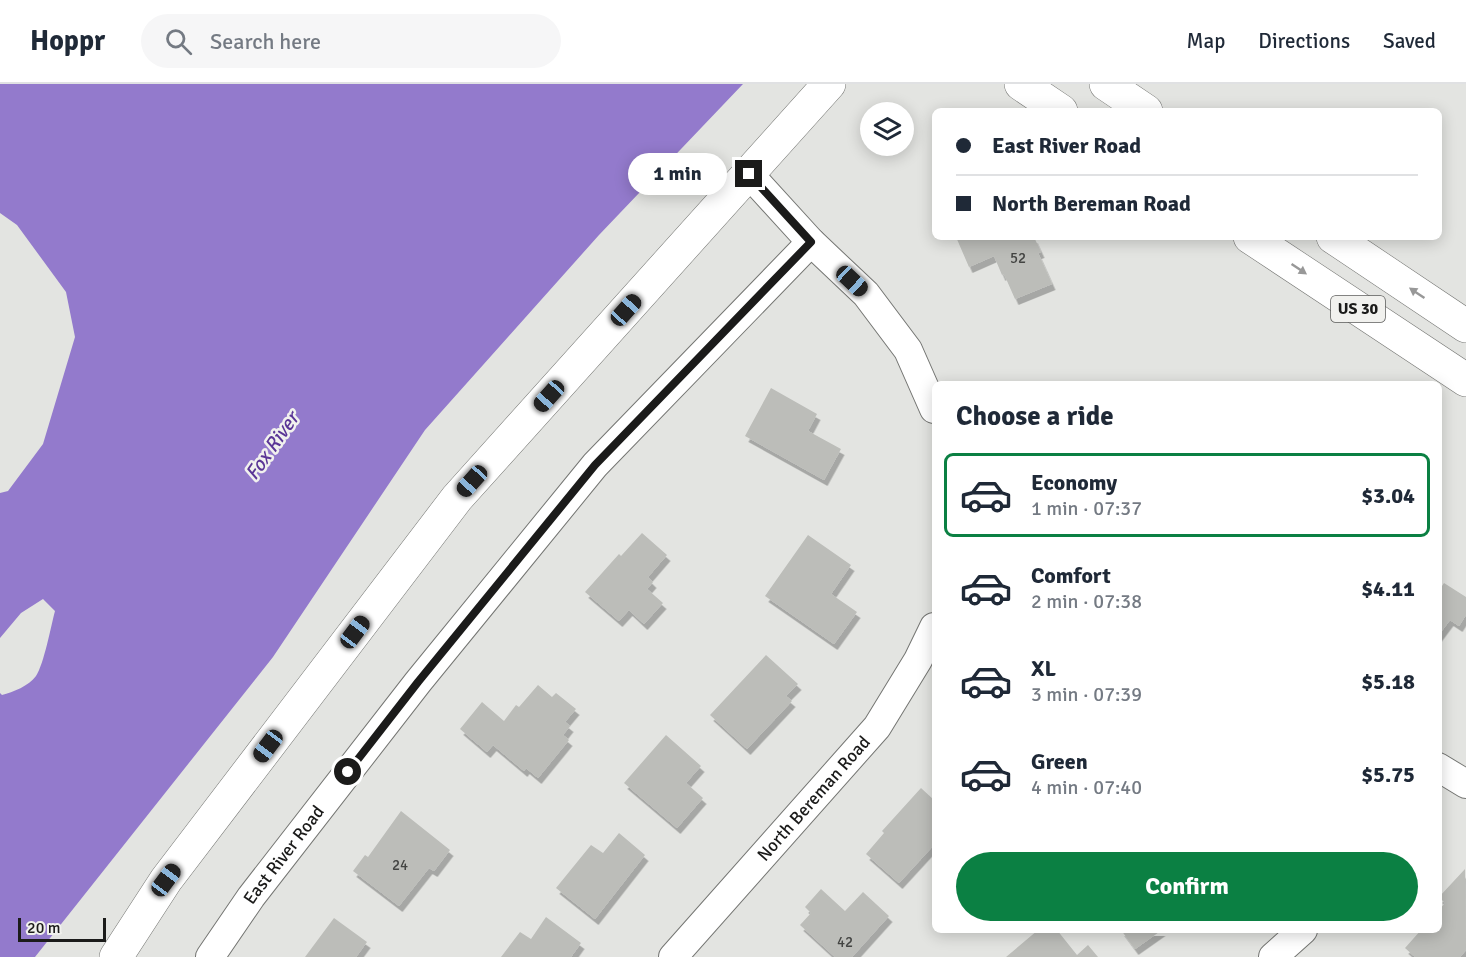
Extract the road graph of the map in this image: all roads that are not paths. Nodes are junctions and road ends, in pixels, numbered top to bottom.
1 (829, 84) edge
2 (1021, 84) edge
3 (1106, 84) edge
4 (1057, 108) edge
5 (1142, 108) edge
6 (749, 174) junction
7 (1255, 240) edge
8 (1337, 240) edge
9 (811, 242) junction
10 (1466, 326) edge
11 (1466, 380) edge
12 (932, 404) edge
13 (932, 631) edge
14 (1442, 769) edge
15 (1466, 784) edge
16 (1300, 933) edge
17 (116, 957) edge
18 (210, 957) edge
19 (673, 957) edge
20 (1273, 957) edge

1 - 6 street
2 - 4 street
3 - 5 street
6 - 9 street
6 - 17 street
7 -> 11 street, US 30
10 -> 8 street, US 30
9 - 12 street
9 - 18 street, East River Road
13 - 19 street, North Bereman Road
14 - 15 street
16 - 20 street

